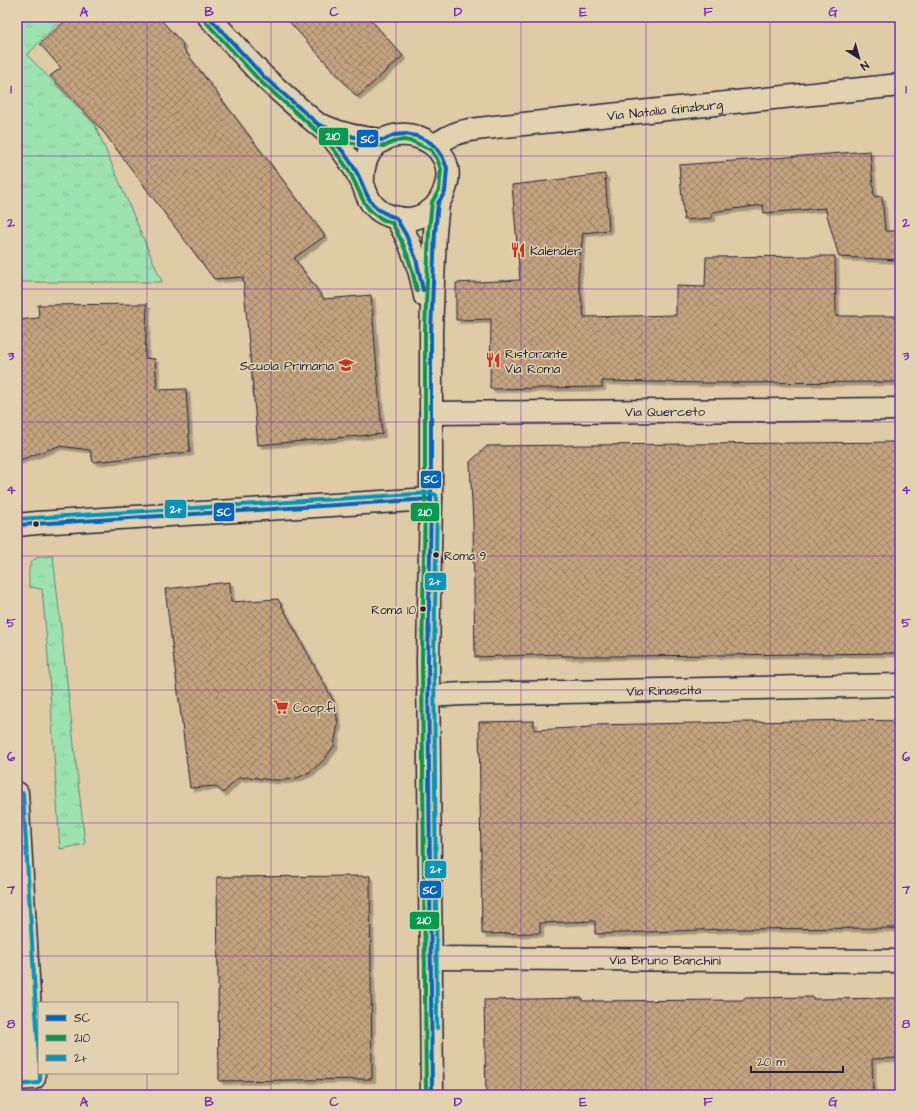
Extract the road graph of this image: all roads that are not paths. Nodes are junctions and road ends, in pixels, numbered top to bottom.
1 (209, 17) edge
2 (900, 85) edge
3 (319, 124) junction
4 (384, 140) junction
5 (435, 146) junction
6 (363, 184) junction
7 (438, 203) junction
8 (396, 218) junction
9 (430, 332) junction
10 (900, 410) edge
11 (431, 413) junction
12 (431, 499) junction
13 (17, 525) edge
14 (900, 685) edge
15 (428, 696) junction
16 (17, 793) edge
17 (431, 958) junction
18 (900, 961) edge
19 (17, 1079) edge
20 (432, 1095) edge

1 - 3 street
2 - 5 street, Via Natalia Ginzburg
3 - 4 street
3 - 6 street
4 - 5 street
4 - 6 street
5 - 7 street
6 - 8 street
7 - 8 street
7 - 9 street
8 - 9 street
9 - 11 street
10 - 11 street, Via Querceto
11 - 12 street
12 - 13 street
12 - 15 street
14 - 15 street, Via Rinascita
15 - 17 street
16 - 19 street
17 - 18 street, Via Bruno Banchini
17 - 20 street

